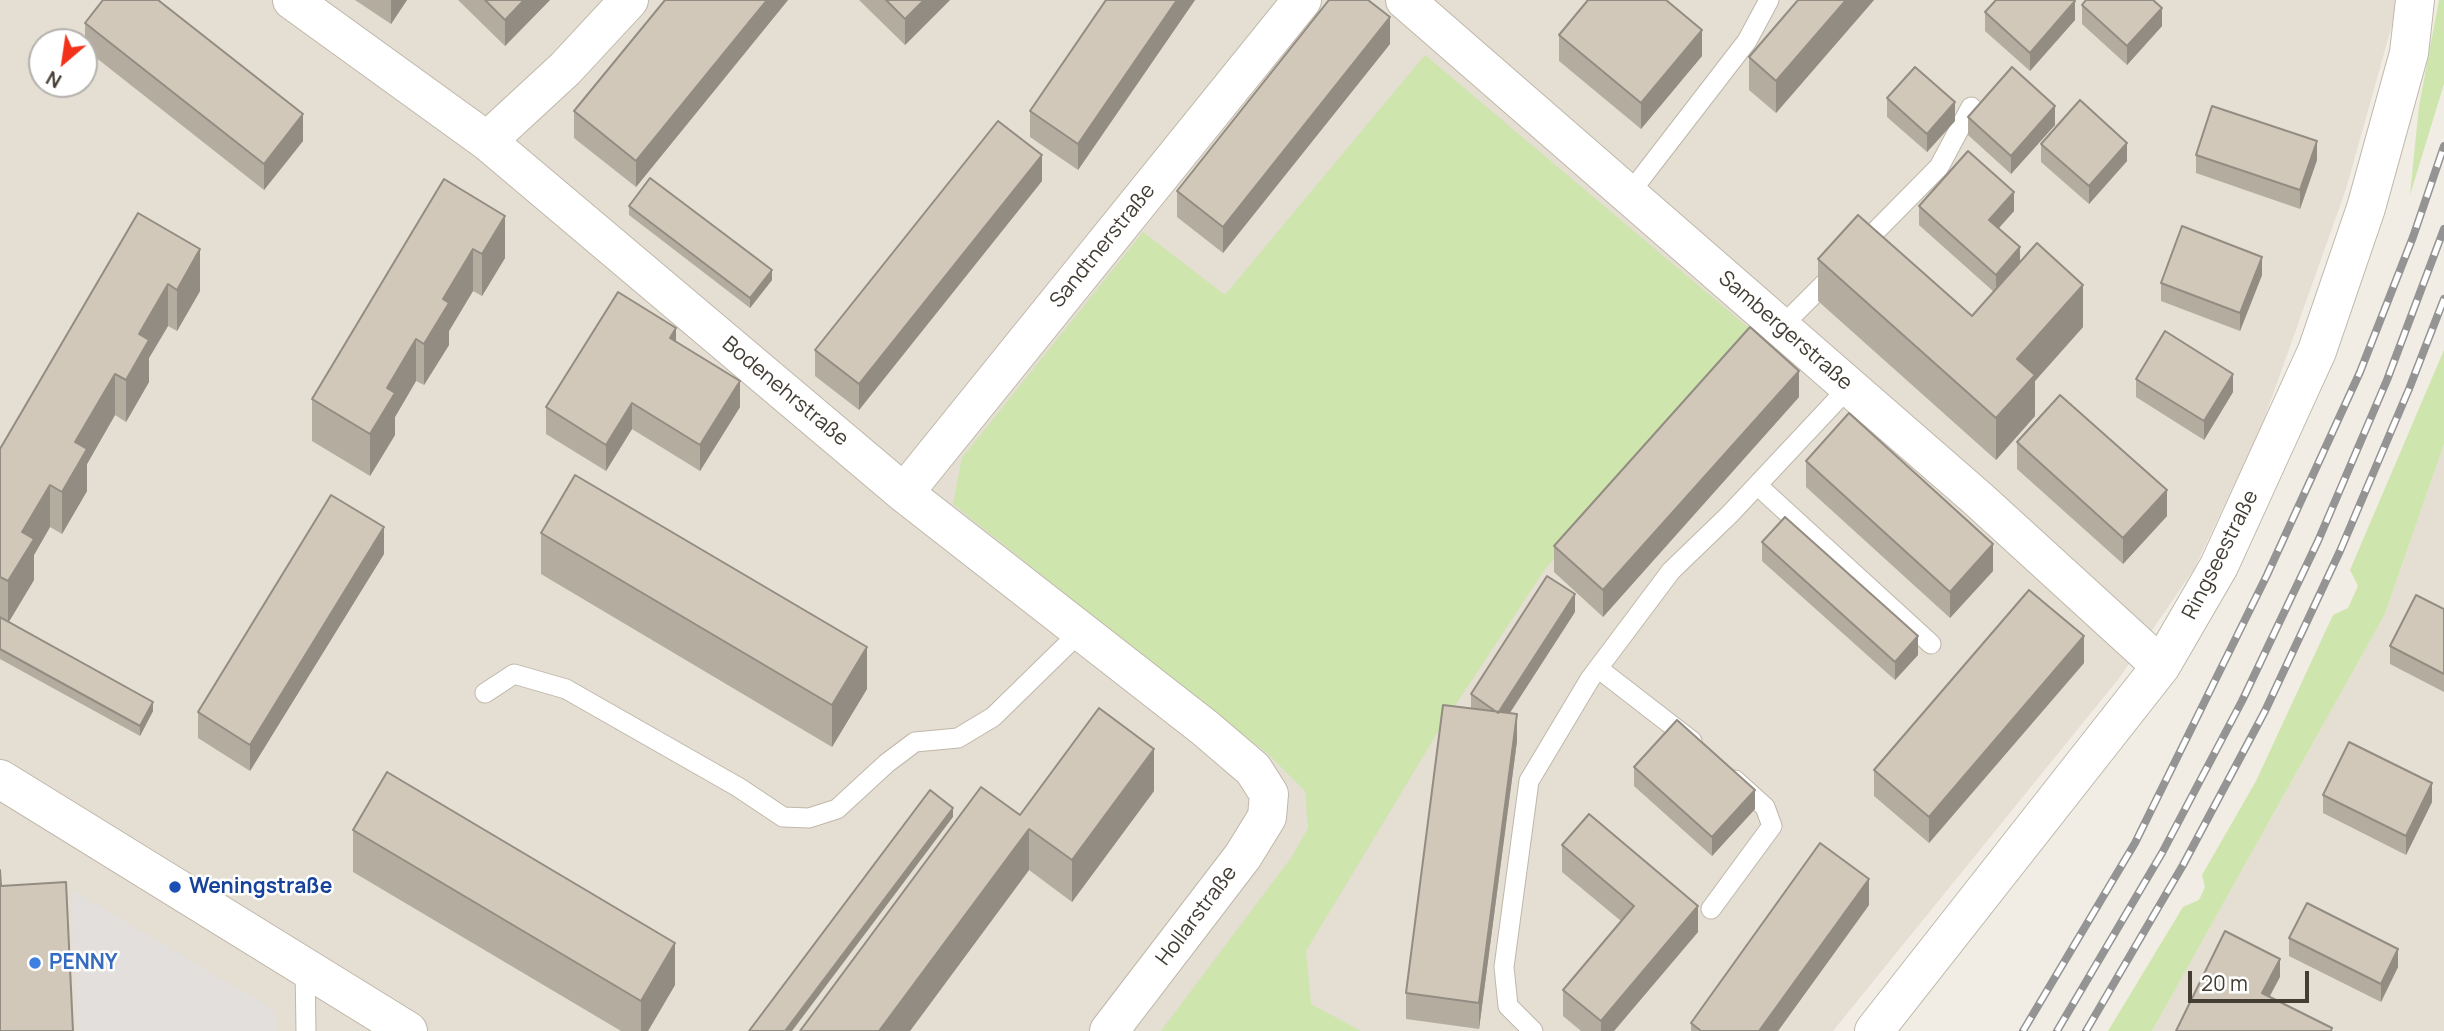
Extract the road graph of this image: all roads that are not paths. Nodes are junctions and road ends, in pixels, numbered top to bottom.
1 (292, 0) edge
2 (629, 0) edge
3 (1302, 0) edge
4 (1405, 0) edge
5 (1769, 0) edge
6 (2415, 0) edge
7 (1971, 107) dead end
8 (487, 141) junction
9 (1629, 194) junction
10 (1781, 327) junction
11 (1849, 387) junction
12 (1757, 485) junction
13 (904, 492) junction
14 (1081, 631) junction
15 (1931, 644) dead end
16 (2161, 666) junction
17 (1599, 669) junction
18 (485, 693) dead end
19 (0, 779) edge
20 (1269, 794) joint
21 (1711, 909) dead end
22 (305, 967) junction
23 (306, 1031) edge
24 (408, 1031) edge
25 (1110, 1031) edge
26 (1533, 1031) edge
27 (1874, 1031) edge

1 - 8 street, Bodenehrstraße
2 - 8 street
3 - 13 street, Sandtnerstraße
4 - 9 street, Sambergerstraße
5 - 9 lane
6 - 16 street, Ringseestraße
7 - 10 lane
8 - 13 street, Bodenehrstraße
9 - 10 street, Sambergerstraße
10 - 11 street, Sambergerstraße
11 - 12 lane
11 - 16 street, Sambergerstraße
12 - 15 lane
12 - 17 lane
13 - 14 street, Bodenehrstraße
14 - 18 lane
14 - 20 street, Bodenehrstraße
16 - 27 street, Ringseestraße
17 - 21 lane
17 - 26 lane
19 - 22 street
20 - 25 street, Hollarstraße
22 - 23 lane
22 - 24 street

